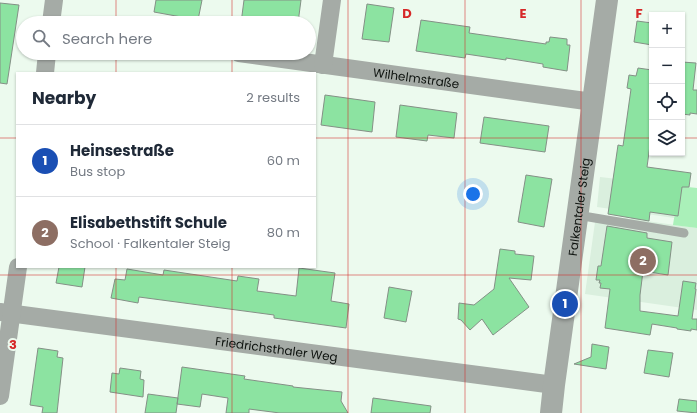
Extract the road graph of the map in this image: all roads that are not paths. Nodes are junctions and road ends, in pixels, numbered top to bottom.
1 (54, 0) edge
2 (332, 0) edge
3 (607, 0) edge
4 (53, 16) edge
5 (46, 60) edge
6 (288, 60) edge
7 (323, 65) junction
8 (45, 72) edge
9 (593, 102) junction
10 (578, 215) junction
11 (684, 233) dead end
12 (18, 268) edge
13 (6, 313) edge
14 (554, 385) junction
15 (0, 396) edge
16 (551, 413) edge

1 - 4 street
2 - 7 street
3 - 9 street, Falkentaler Steig
5 - 8 street
6 - 7 street, Wilhelmstraße
7 - 9 street, Wilhelmstraße
9 - 10 street, Falkentaler Steig
10 - 11 lane
10 - 14 street, Falkentaler Steig
12 - 13 street
13 - 14 street, Friedrichsthaler Weg
13 - 15 street
14 - 16 street, Falkentaler Steig

